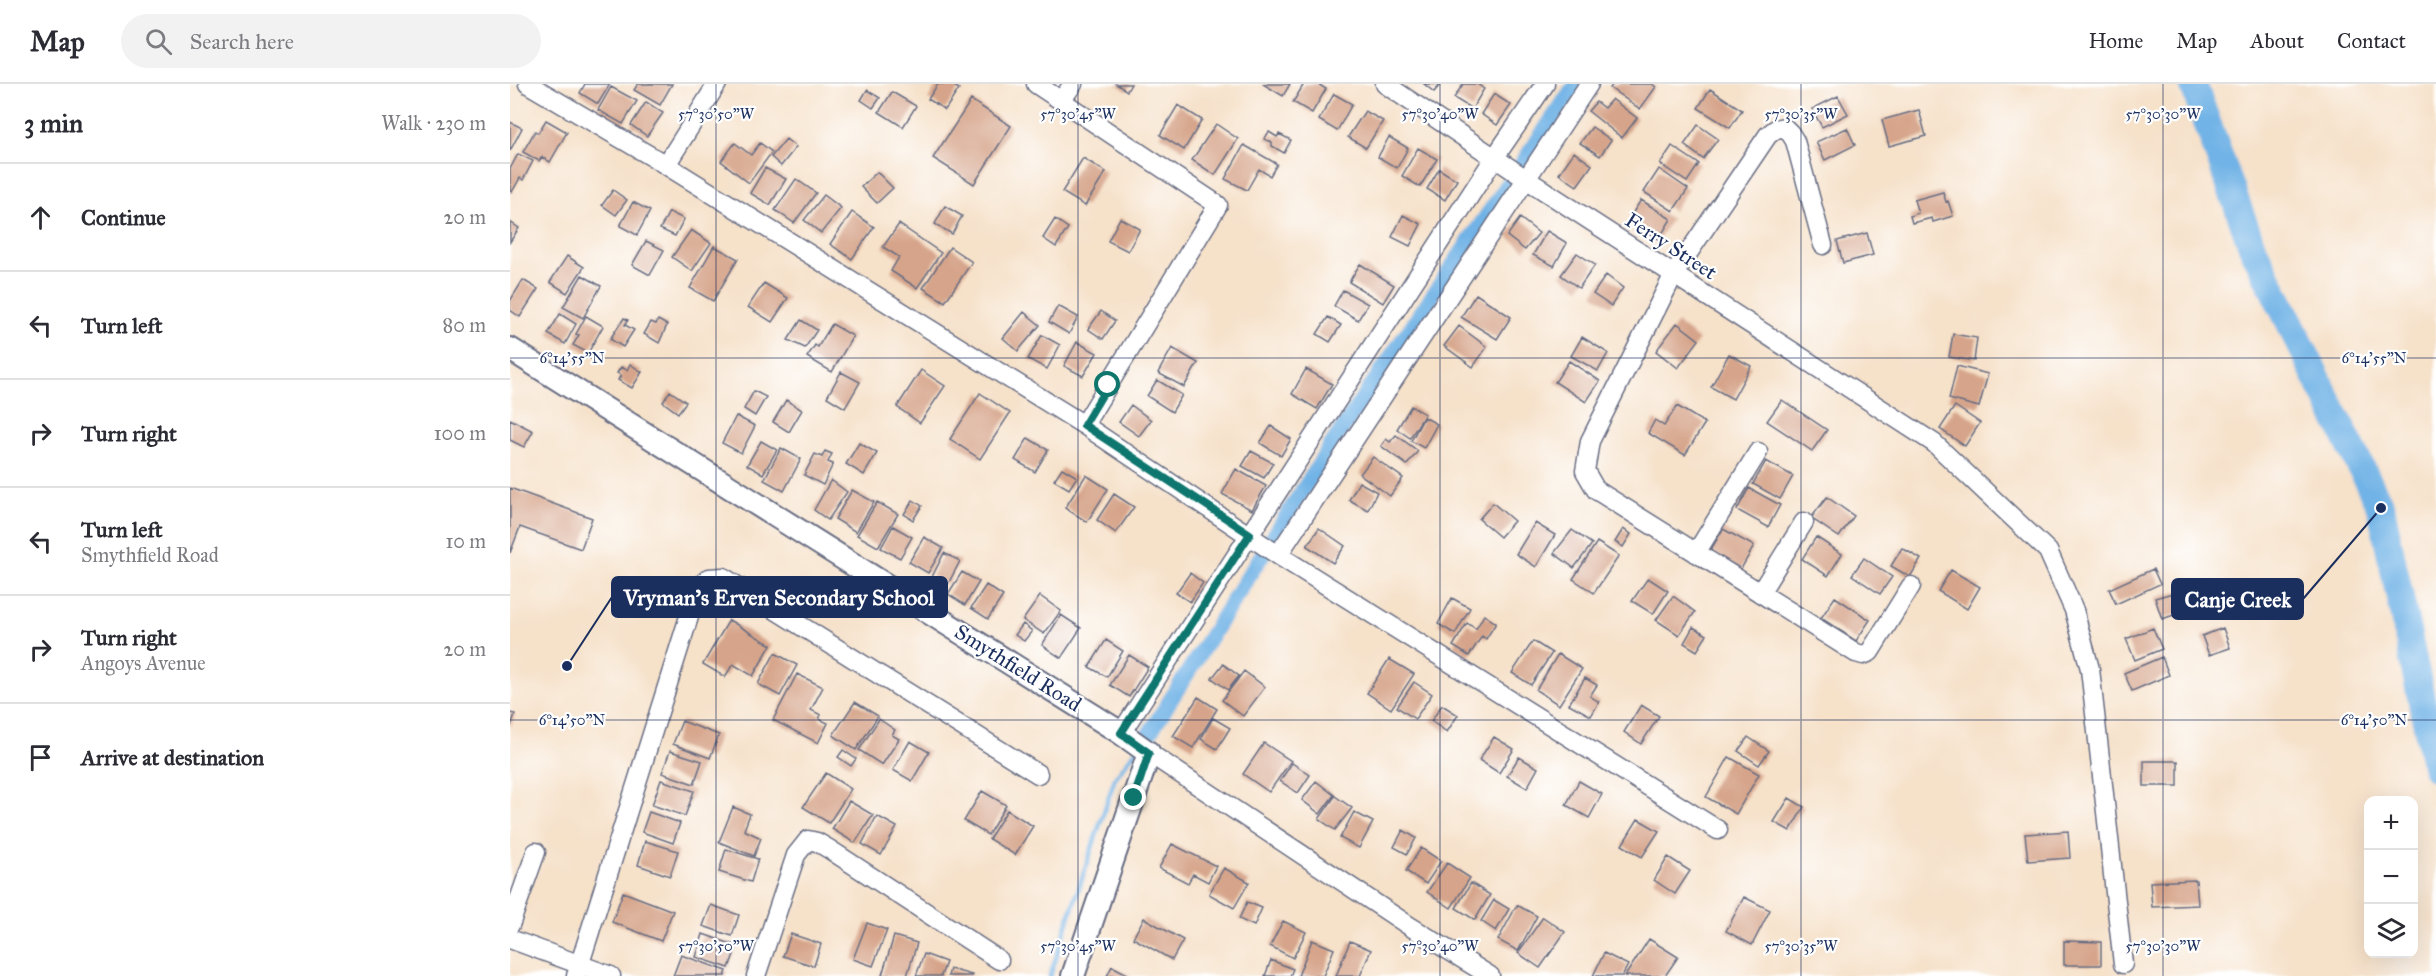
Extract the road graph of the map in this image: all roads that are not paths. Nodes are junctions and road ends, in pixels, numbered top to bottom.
1 (528, 84) edge
2 (717, 84) edge
3 (1036, 84) edge
4 (1073, 84) edge
5 (1385, 84) edge
6 (1545, 84) edge
7 (1589, 84) edge
8 (1061, 101) junction
9 (1495, 157) junction
10 (666, 165) junction
11 (1526, 179) junction
12 (1823, 245) dead end
13 (1674, 274) junction
14 (510, 349) edge
15 (1084, 425) junction
16 (1758, 453) dead end
17 (1804, 522) dead end
18 (1250, 534) junction
19 (1696, 553) junction
20 (1278, 555) junction
21 (1911, 585) dead end
22 (1760, 593) junction
23 (1121, 733) junction
24 (1149, 753) junction
25 (1038, 774) dead end
26 (1718, 830) dead end
27 (536, 852) dead end
28 (510, 925) edge
29 (510, 939) edge
30 (999, 960) dead end
31 (2123, 964) dead end
32 (578, 971) edge
33 (611, 976) edge
34 (756, 976) edge
35 (1072, 976) edge
36 (1490, 976) edge

1 - 10 street
2 - 10 street
3 - 8 street
4 - 8 street
5 - 9 street, Ferry Street
6 - 9 street
7 - 11 street
8 - 15 street
9 - 11 street, Ferry Street
9 - 18 street
10 - 15 street
11 - 13 street, Ferry Street
11 - 20 street
12 - 13 street
13 - 19 street
13 - 31 street, Ferry Street
14 - 23 street, Smythfield Road
15 - 18 street
16 - 19 street
17 - 22 street
18 - 20 street
18 - 23 street
19 - 22 street
20 - 26 street
21 - 22 street
23 - 24 street, Smythfield Road
24 - 35 street
24 - 36 street, Smythfield Road
25 - 32 street
27 - 28 street
29 - 32 street
30 - 34 street
32 - 33 street

